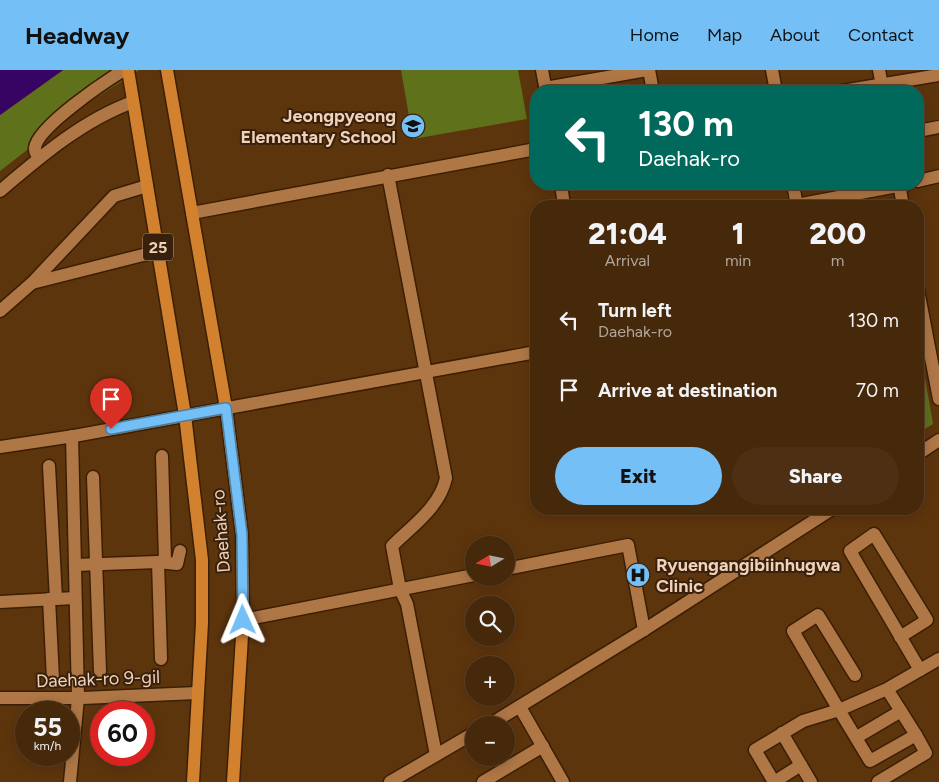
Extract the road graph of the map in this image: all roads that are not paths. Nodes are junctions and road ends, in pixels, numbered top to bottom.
1 (166, 70) edge
2 (542, 70) edge
3 (648, 70) edge
4 (772, 70) edge
5 (879, 70) edge
6 (127, 73) edge
7 (939, 75) edge
8 (545, 85) edge
9 (572, 85) edge
10 (652, 85) edge
11 (775, 85) edge
12 (882, 85) edge
13 (895, 85) edge
14 (133, 102) junction
15 (939, 127) edge
16 (924, 130) edge
17 (530, 150) edge
18 (40, 158) junction
19 (388, 175) junction
20 (939, 176) edge
21 (924, 180) edge
22 (147, 186) junction
23 (877, 190) edge
24 (0, 191) edge
25 (826, 200) edge
26 (192, 213) junction
27 (159, 251) junction
28 (32, 283) junction
29 (0, 311) edge
30 (924, 321) edge
31 (530, 353) edge
32 (426, 371) junction
33 (939, 398) edge
34 (226, 408) junction
35 (185, 415) junction
36 (72, 436) junction
37 (939, 440) edge
38 (0, 447) edge
39 (924, 450) edge
40 (162, 456) dead end
41 (49, 466) dead end
42 (93, 477) dead end
43 (823, 515) edge
44 (180, 551) dead end
45 (158, 562) junction
46 (96, 564) junction
47 (75, 565) junction
48 (515, 567) edge
49 (465, 577) edge
50 (400, 589) junction
51 (76, 598) junction
52 (52, 599) junction
53 (0, 602) edge
54 (243, 620) junction
55 (644, 630) junction
56 (900, 637) junction
57 (161, 659) dead end
58 (939, 659) edge
59 (100, 670) dead end
60 (920, 670) junction
61 (855, 676) dead end
62 (52, 679) dead end
63 (887, 689) junction
64 (197, 693) junction
65 (0, 698) edge
66 (78, 698) junction
67 (520, 707) junction
68 (839, 710) junction
69 (901, 711) junction
70 (504, 716) edge
71 (782, 734) junction
72 (916, 735) junction
73 (857, 737) junction
74 (465, 739) edge
75 (543, 746) junction
76 (436, 755) junction
77 (801, 766) junction
78 (70, 782) edge
79 (193, 782) edge
80 (233, 782) edge
81 (390, 782) edge
82 (483, 782) edge
83 (563, 782) edge
84 (774, 782) edge
85 (811, 782) edge
86 (878, 782) edge

1 - 26 main road, Daehak-ro
2 - 8 street
3 - 9 street
3 - 10 street
4 - 11 street
5 - 12 street
6 - 14 main road, Daehak-ro / 25
6 - 18 street
7 - 13 street
14 - 18 street
14 - 22 main road, Daehak-ro / 25
15 - 16 street
17 - 19 street
18 - 24 street
19 - 26 street
19 - 32 street
20 - 21 street
22 - 27 main road, Daehak-ro / 25
22 - 28 street
23 - 25 street
26 - 34 main road, Daehak-ro
27 - 28 street
27 - 35 main road, Daehak-ro / 25
28 - 29 street
30 - 33 street
31 - 32 street
32 - 34 street
32 - 50 street
34 - 35 street
34 - 54 main road, Daehak-ro
35 - 36 street
35 - 64 main road, Daehak-ro / 25
36 - 38 street
36 - 47 street
37 - 39 street
40 - 45 street
41 - 52 street
42 - 46 street
43 - 55 street
44 - 45 street
45 - 46 street
45 - 57 street
46 - 47 street
46 - 59 street
47 - 51 street
48 - 55 street
49 - 50 street
50 - 54 street
50 - 76 street
51 - 52 street
51 - 66 street
52 - 53 street
52 - 62 street
54 - 80 main road, Daehak-ro
55 - 67 street
56 - 56 street
56 - 60 street
58 - 60 street
60 - 63 street
61 - 68 street
63 - 68 street
63 - 69 street
64 - 66 street, Daehak-ro 9-gil
64 - 79 main road, Daehak-ro / 25
65 - 66 street, Daehak-ro 9-gil
66 - 78 street
67 - 70 street
67 - 75 street
68 - 71 street
68 - 73 street
69 - 72 street
69 - 73 street
71 - 77 street
71 - 84 street
72 - 73 street
72 - 86 street
74 - 76 street
75 - 82 street
75 - 83 street
76 - 81 street
77 - 84 street
77 - 85 street

